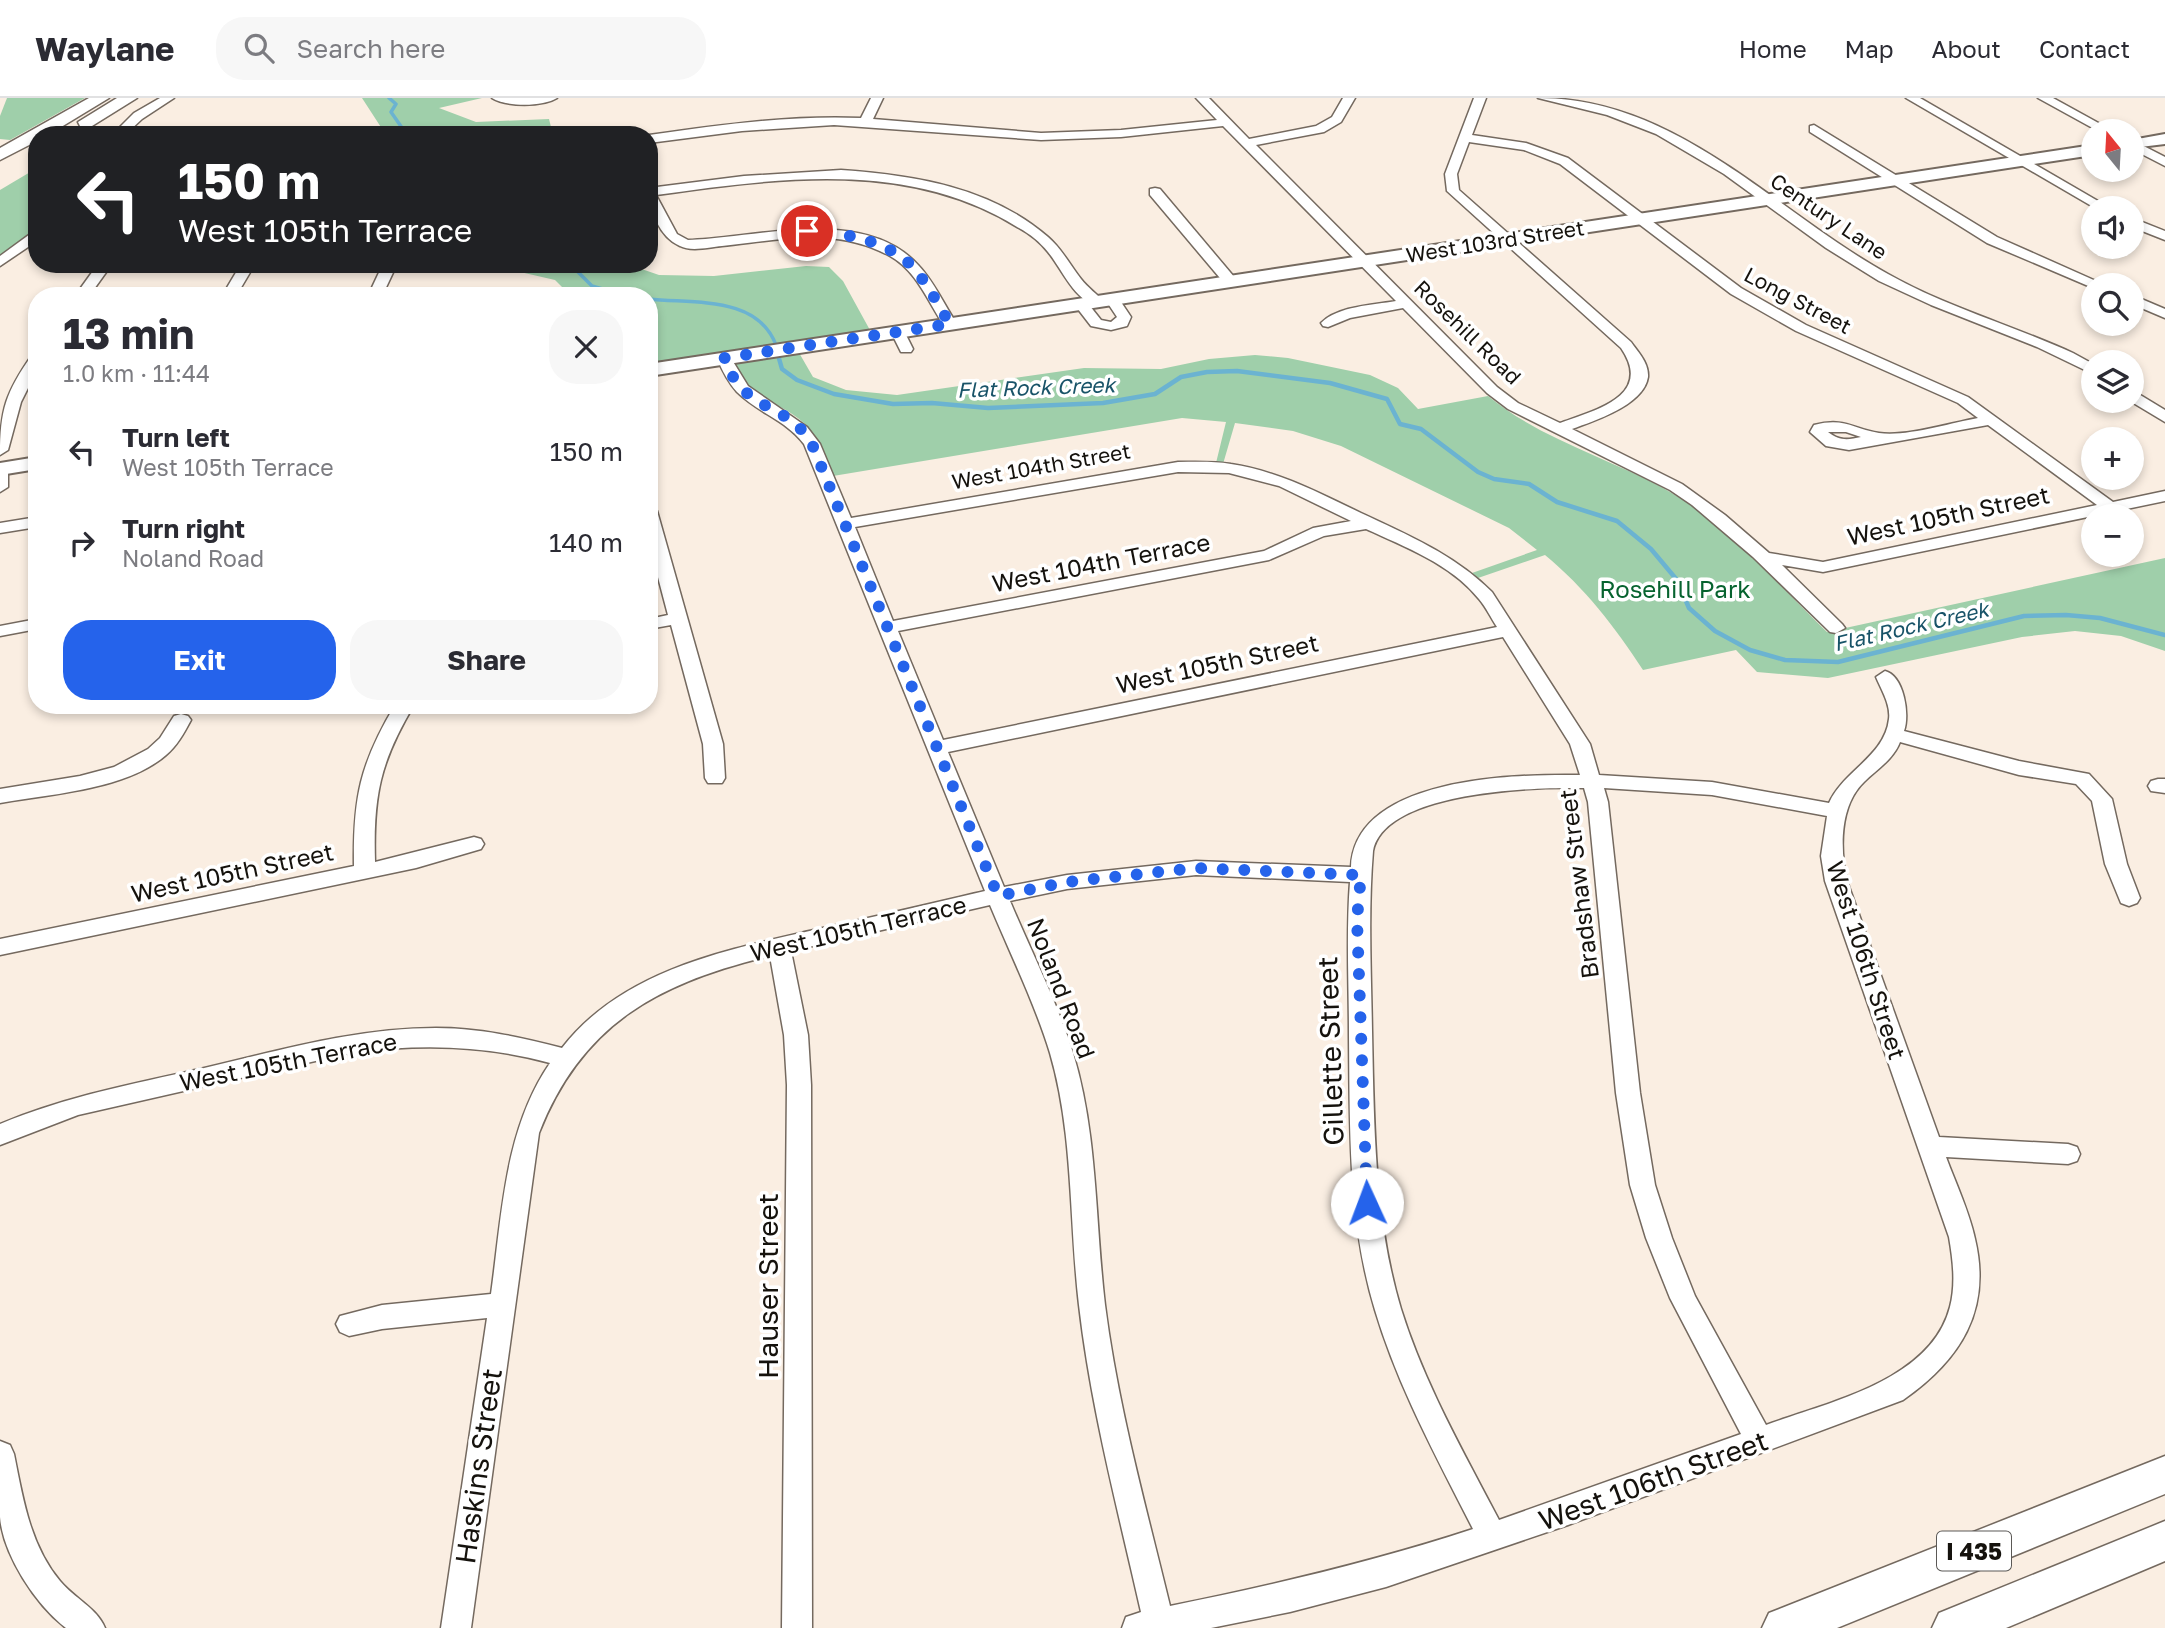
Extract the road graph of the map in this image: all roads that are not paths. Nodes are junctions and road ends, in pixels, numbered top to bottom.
1 (101, 98) edge
2 (129, 98) edge
3 (168, 98) edge
4 (498, 98) edge
5 (551, 98) edge
6 (877, 98) edge
7 (1202, 98) edge
8 (1349, 98) edge
9 (1480, 98) edge
10 (1544, 98) edge
11 (1593, 98) edge
12 (1912, 98) edge
13 (2044, 98) edge
14 (1564, 102) junction
15 (1609, 105) edge
16 (2084, 119) edge
17 (865, 122) junction
18 (1226, 122) junction
19 (51, 126) edge
20 (81, 126) edge
21 (127, 126) edge
22 (1814, 129) dead end
23 (658, 138) edge
24 (1465, 138) junction
25 (28, 139) edge
26 (2165, 139) edge
27 (2144, 142) edge
28 (1247, 143) junction
29 (2081, 151) edge
30 (2144, 151) edge
31 (0, 155) edge
32 (28, 156) edge
33 (2021, 161) junction
34 (2165, 162) edge
35 (0, 172) edge
36 (1893, 180) junction
37 (658, 191) edge
38 (1156, 192) dead end
39 (2083, 196) edge
40 (1765, 199) junction
41 (658, 209) edge
42 (1639, 218) junction
43 (2144, 227) edge
44 (2165, 236) edge
45 (1506, 239) junction
46 (28, 242) edge
47 (1363, 261) junction
48 (0, 262) edge
49 (2081, 278) edge
50 (1230, 281) junction
51 (1096, 302) junction
52 (1406, 303) junction
53 (2144, 304) edge
54 (2165, 314) edge
55 (1328, 323) dead end
56 (950, 324) junction
57 (898, 332) junction
58 (906, 349) dead end
59 (724, 358) junction
60 (2081, 364) edge
61 (658, 369) edge
62 (28, 372) edge
63 (2144, 403) edge
64 (2165, 417) edge
65 (1991, 419) junction
66 (1558, 429) junction
67 (1878, 438) dead end
68 (0, 450) edge
69 (28, 464) edge
70 (0, 469) edge
71 (1245, 471) joint
72 (0, 487) edge
73 (2165, 496) edge
74 (1324, 501) junction
75 (2106, 504) edge
76 (2129, 504) edge
77 (2081, 514) edge
78 (28, 523) edge
79 (1369, 523) junction
80 (845, 524) junction
81 (0, 528) edge
82 (1319, 532) junction
83 (658, 546) edge
84 (1762, 557) junction
85 (1823, 567) junction
86 (1799, 593) junction
87 (678, 618) junction
88 (658, 622) edge
89 (28, 626) edge
90 (888, 627) junction
91 (1836, 628) dead end
92 (1508, 630) junction
93 (0, 631) edge
94 (1885, 677) dead end
95 (400, 714) edge
96 (181, 720) dead end
97 (1893, 734) junction
98 (937, 748) junction
99 (715, 778) dead end
100 (1593, 782) junction
101 (0, 796) edge
102 (1836, 811) junction
103 (474, 844) dead end
104 (365, 871) junction
105 (1361, 875) junction
106 (998, 896) junction
107 (2129, 898) dead end
108 (779, 945) junction
109 (0, 947) edge
110 (563, 1057) junction
111 (0, 1135) edge
112 (1930, 1146) junction
113 (2068, 1154) dead end
114 (501, 1305) junction
115 (349, 1324) dead end
116 (1760, 1441) junction
117 (0, 1454) edge
118 (2165, 1475) edge
119 (1492, 1537) junction
120 (2165, 1541) edge
121 (1148, 1626) edge
122 (90, 1628) edge
123 (456, 1628) edge
124 (797, 1628) edge
125 (1784, 1628) edge
126 (1954, 1628) edge

1 - 19 highway
2 - 20 highway
3 - 21 street
4 - 5 street
6 - 17 street
7 - 18 street, Rosehill Road
8 - 28 street
9 - 24 street
10 - 14 street, Century Lane
11 - 14 street
12 - 33 street
13 - 16 street
14 - 15 street, Century Lane
15 - 40 street, Century Lane
17 - 18 street
17 - 23 street
18 - 28 street, Rosehill Road
22 - 36 street
24 - 42 street, Long Street
24 - 45 street
25 - 31 highway
26 - 27 main road
28 - 47 street, Rosehill Road
29 - 33 main road, West 103rd Street
30 - 34 street
32 - 35 highway
33 - 36 main road, West 103rd Street
33 - 39 street
36 - 40 main road, West 103rd Street
36 - 49 street
37 - 51 street
38 - 50 street
40 - 42 main road, West 103rd Street
40 - 60 street, Century Lane
41 - 56 street
42 - 45 main road, West 103rd Street
42 - 65 street, Long Street
43 - 44 street
45 - 47 main road, West 103rd Street
45 - 66 street
46 - 48 street
47 - 50 main road, West 103rd Street
47 - 52 street, Rosehill Road
50 - 51 main road, West 103rd Street
51 - 56 main road, West 103rd Street
52 - 55 street
52 - 66 street, Rosehill Road
53 - 54 street
56 - 57 main road, West 103rd Street
57 - 58 street
57 - 59 main road, West 103rd Street
59 - 61 main road, West 103rd Street
59 - 80 street, Noland Road
62 - 68 street
63 - 64 street
65 - 67 street
65 - 75 street, Long Street
66 - 84 street, Rosehill Road
69 - 70 main road
70 - 72 street
71 - 74 street, Bradshaw Street
71 - 80 street, West 104th Street
73 - 76 street, West 105th Street
74 - 79 street, Bradshaw Street
74 - 82 street
77 - 85 street, West 105th Street
78 - 81 street
79 - 82 street, West 104th Terrace
79 - 92 street, Bradshaw Street
80 - 90 street, Noland Road
82 - 90 street, West 104th Terrace
83 - 87 street
84 - 85 street, West 105th Street
84 - 86 street, Rosehill Road
85 - 86 street, West 105th Street
86 - 91 street, Rosehill Road
87 - 88 street
87 - 99 street
89 - 93 street
90 - 98 street, Noland Road
92 - 98 street, West 105th Street
92 - 100 street, Bradshaw Street
94 - 97 street
95 - 104 street
96 - 101 street
97 - 102 street
97 - 107 street
98 - 106 street, Noland Road
100 - 102 street
100 - 105 street
100 - 116 street, Bradshaw Street
102 - 112 street, West 106th Street
103 - 104 street, West 105th Street
104 - 109 street, West 105th Street
105 - 106 street, West 105th Terrace
105 - 119 street, Gillette Street
106 - 108 street, West 105th Terrace
106 - 121 street, Noland Road
108 - 110 street, West 105th Terrace
108 - 124 street, Hauser Street
110 - 111 street, West 105th Terrace
110 - 114 street, Haskins Street
112 - 113 street
112 - 116 street, West 106th Street
114 - 115 street
114 - 123 street, Haskins Street
116 - 119 street, West 106th Street
117 - 122 street
118 - 125 highway, I 435
119 - 121 street, West 106th Street
120 - 126 highway, I 435

